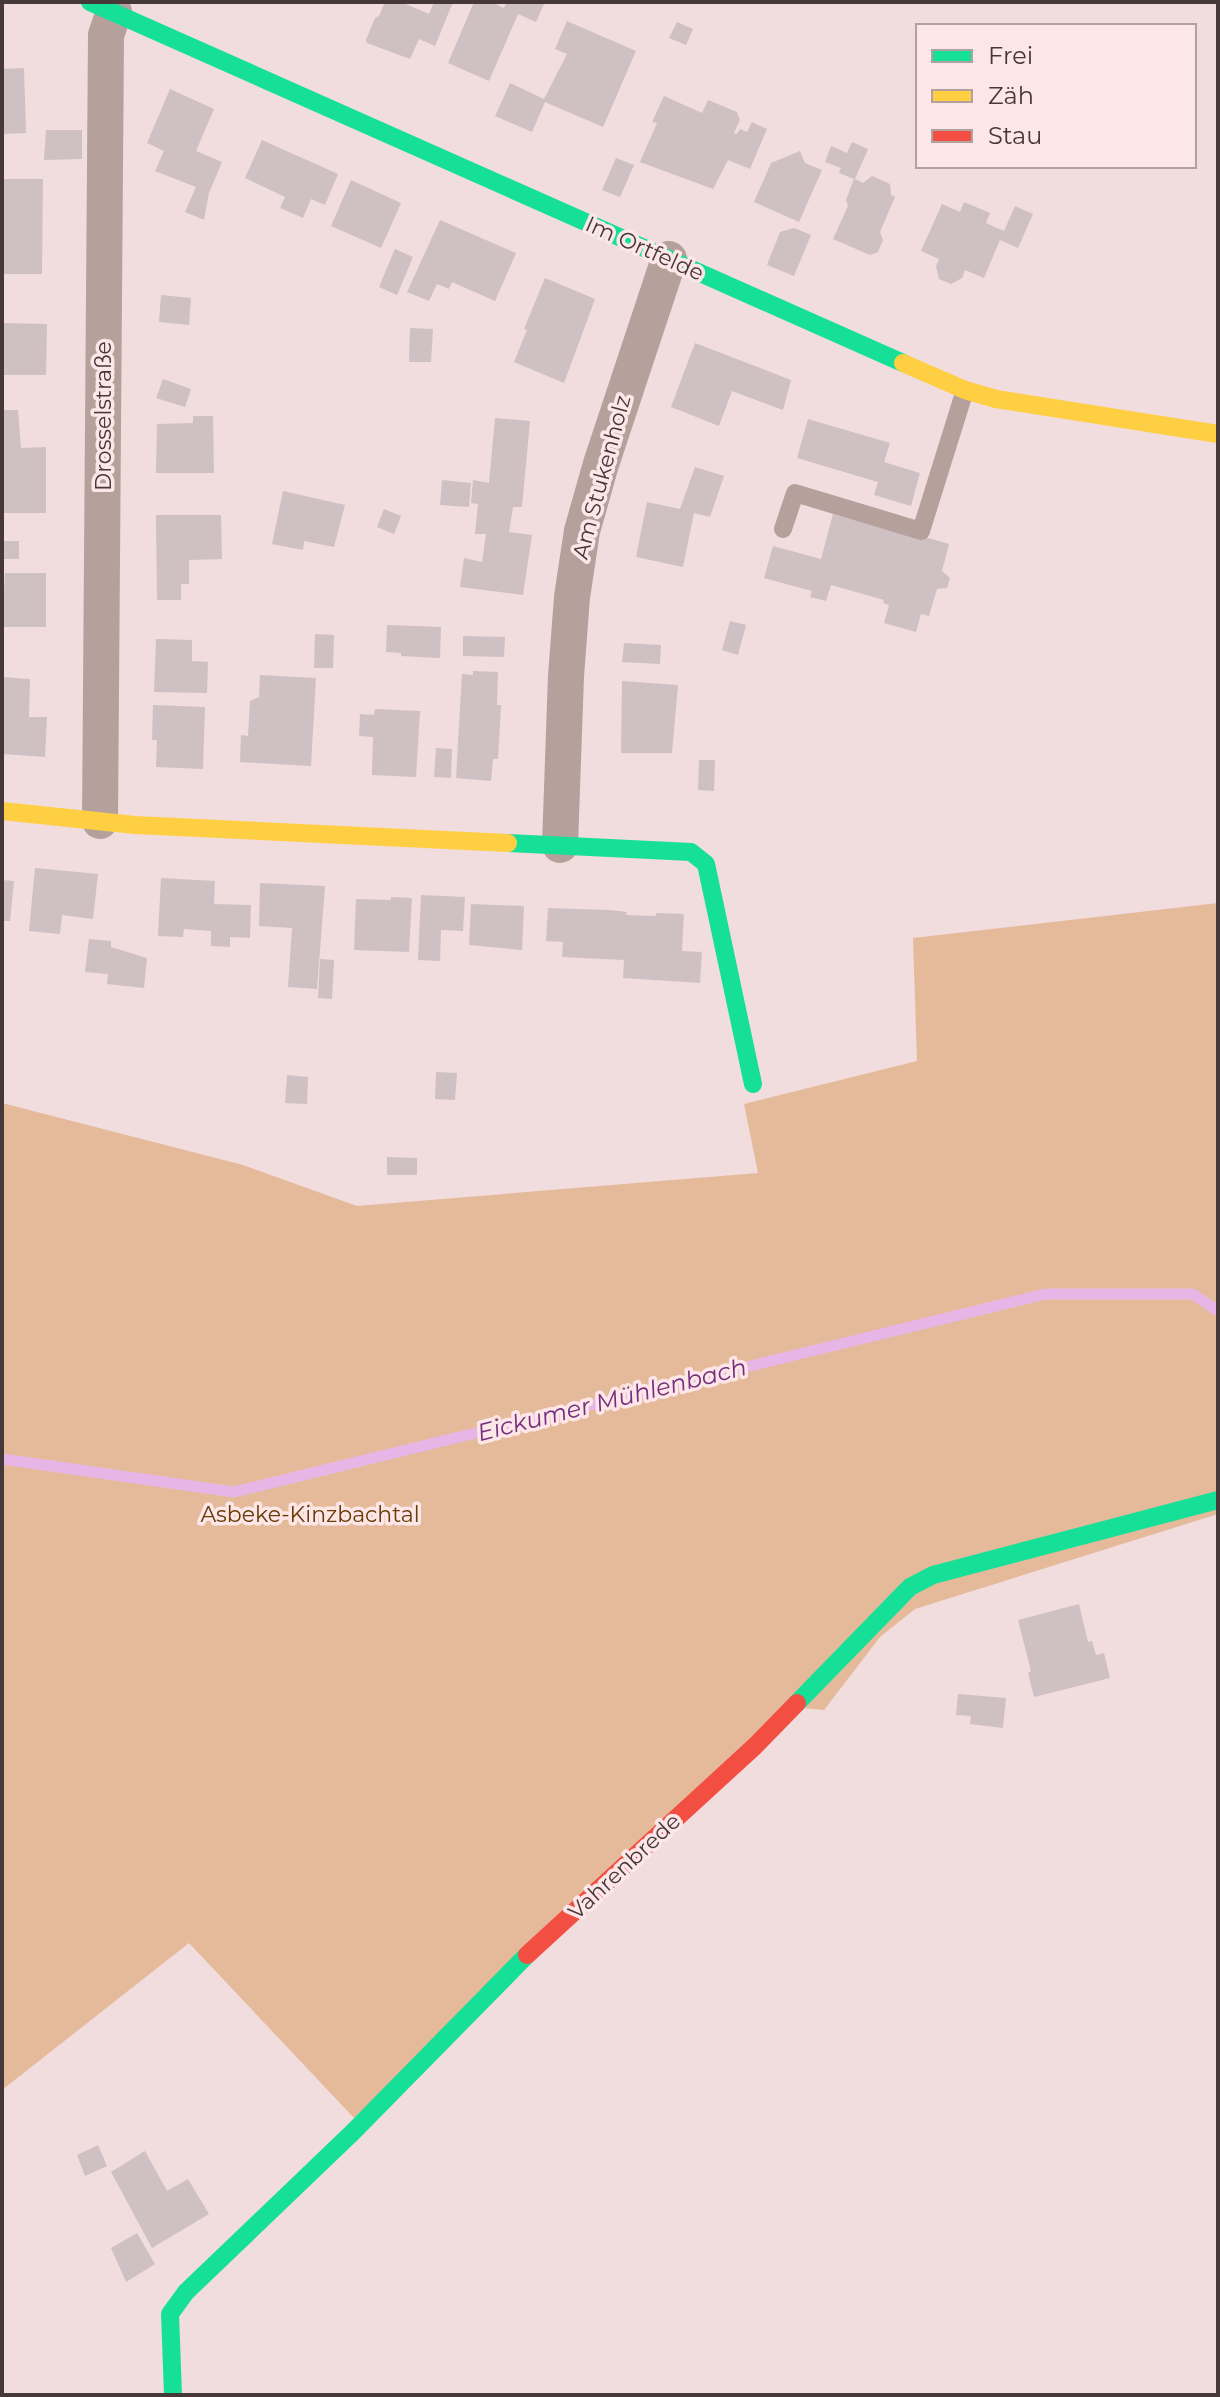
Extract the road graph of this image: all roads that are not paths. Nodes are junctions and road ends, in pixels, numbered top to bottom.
1 (102, 7) edge
2 (669, 259) junction
3 (965, 390) junction
4 (1218, 434) edge
5 (783, 529) dead end
6 (2, 811) edge
7 (100, 821) junction
8 (560, 845) junction
9 (753, 1084) dead end
10 (1218, 1500) edge
11 (173, 2395) edge

1 - 2 street, Im Ortfelde
1 - 7 street, Drosselstraße
2 - 3 street, Im Ortfelde
2 - 8 street, Am Stukenholz
3 - 4 street, Im Ortfelde
3 - 5 lane
6 - 7 street
7 - 8 street
8 - 9 street
10 - 11 street, Vahrenbrede

